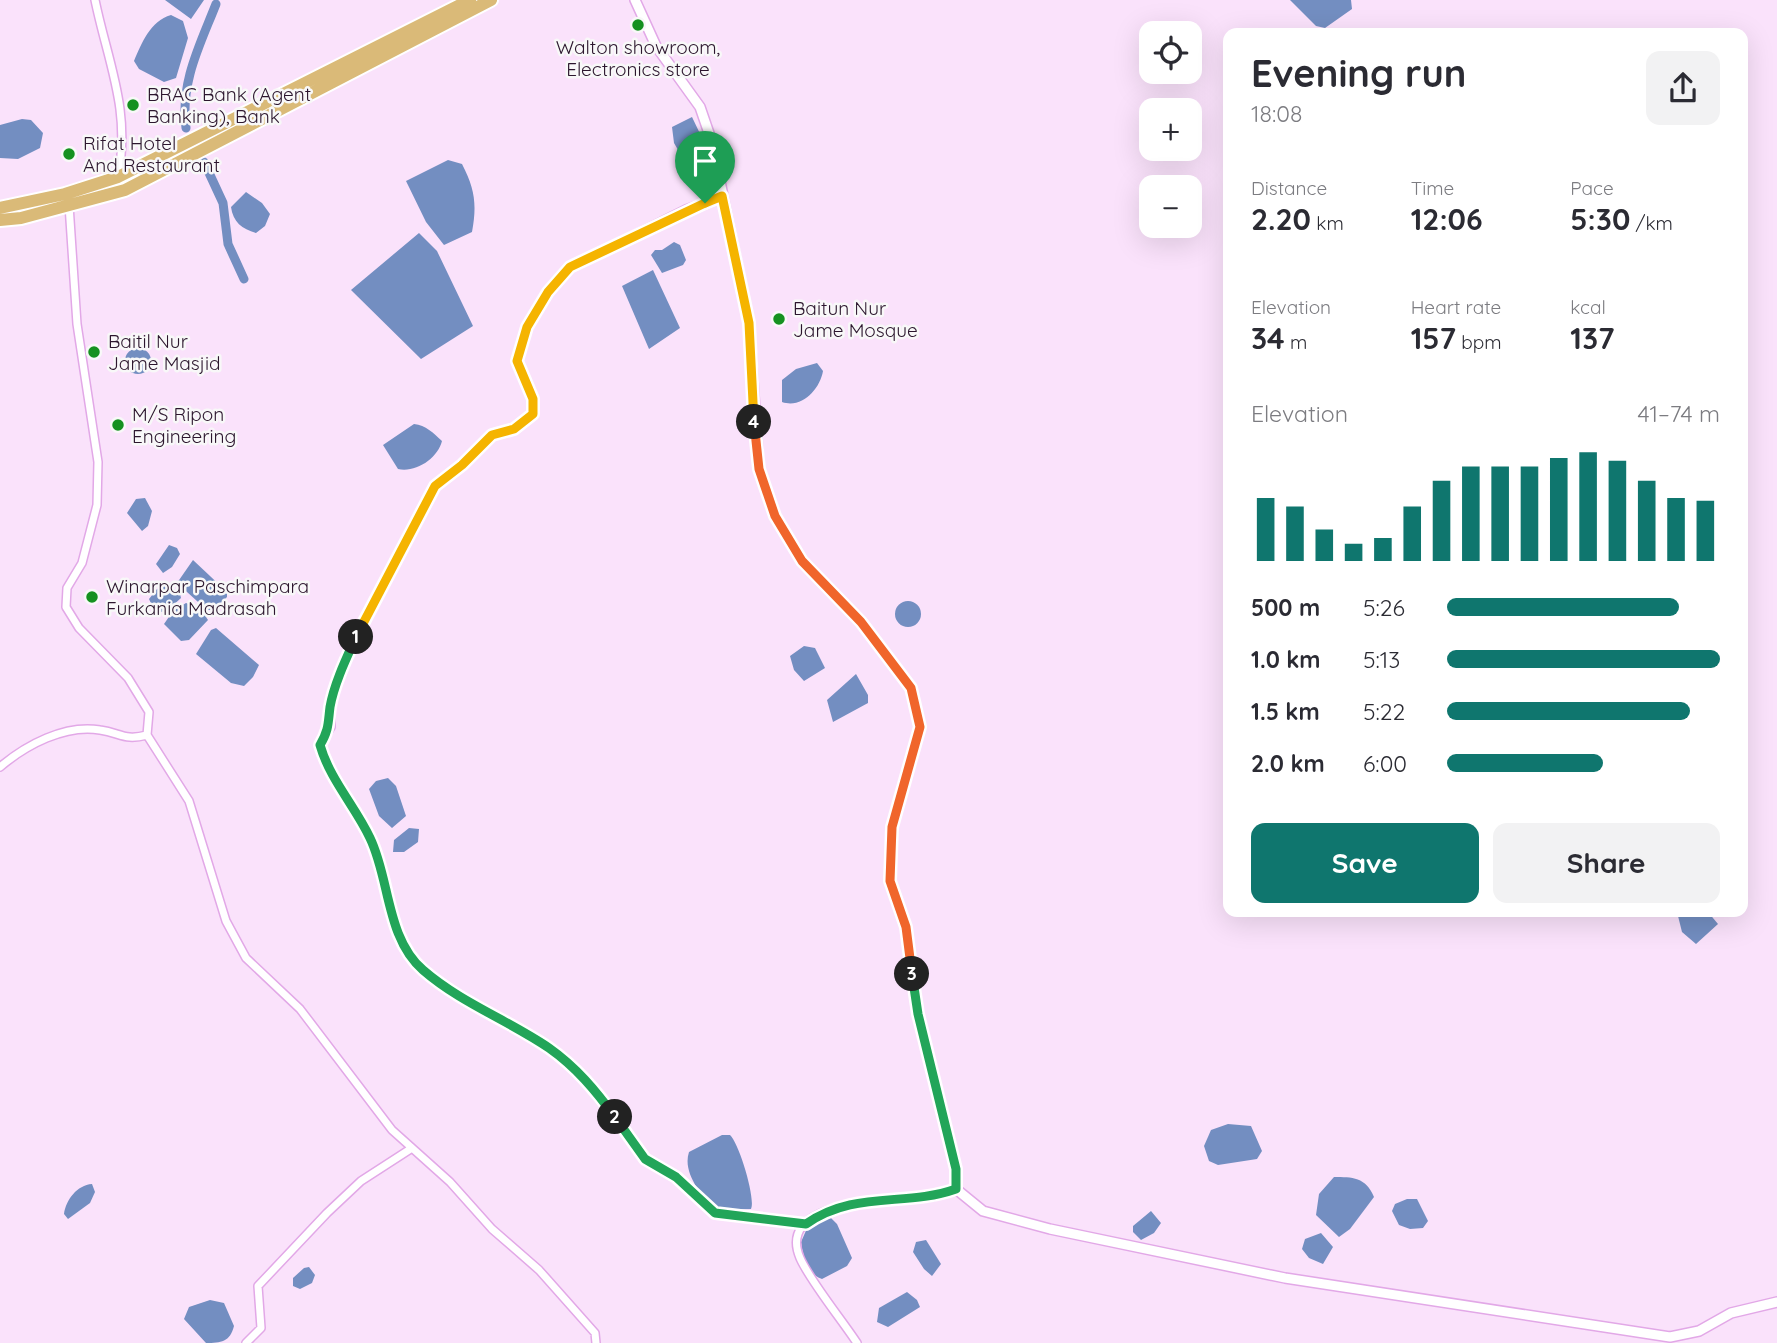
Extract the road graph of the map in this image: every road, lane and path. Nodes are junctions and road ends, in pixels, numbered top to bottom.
1 (95, 0) edge
2 (470, 0) edge
3 (491, 0) edge
4 (635, 0) edge
5 (118, 177) junction
6 (722, 196) junction
7 (69, 205) junction
8 (0, 208) edge
9 (0, 220) edge
10 (147, 735) junction
11 (0, 767) edge
12 (412, 1148) junction
13 (956, 1189) junction
14 (806, 1224) junction
15 (1777, 1302) edge
16 (246, 1343) edge
17 (596, 1343) edge
18 (858, 1343) edge

1 - 5 street
2 - 5 highway
3 - 7 highway
4 - 6 street
5 - 8 highway
6 - 13 street
6 - 14 street
7 - 9 highway
7 - 10 street
10 - 11 street
10 - 12 street
12 - 16 street
12 - 17 street
13 - 14 street
13 - 15 street
14 - 18 street

